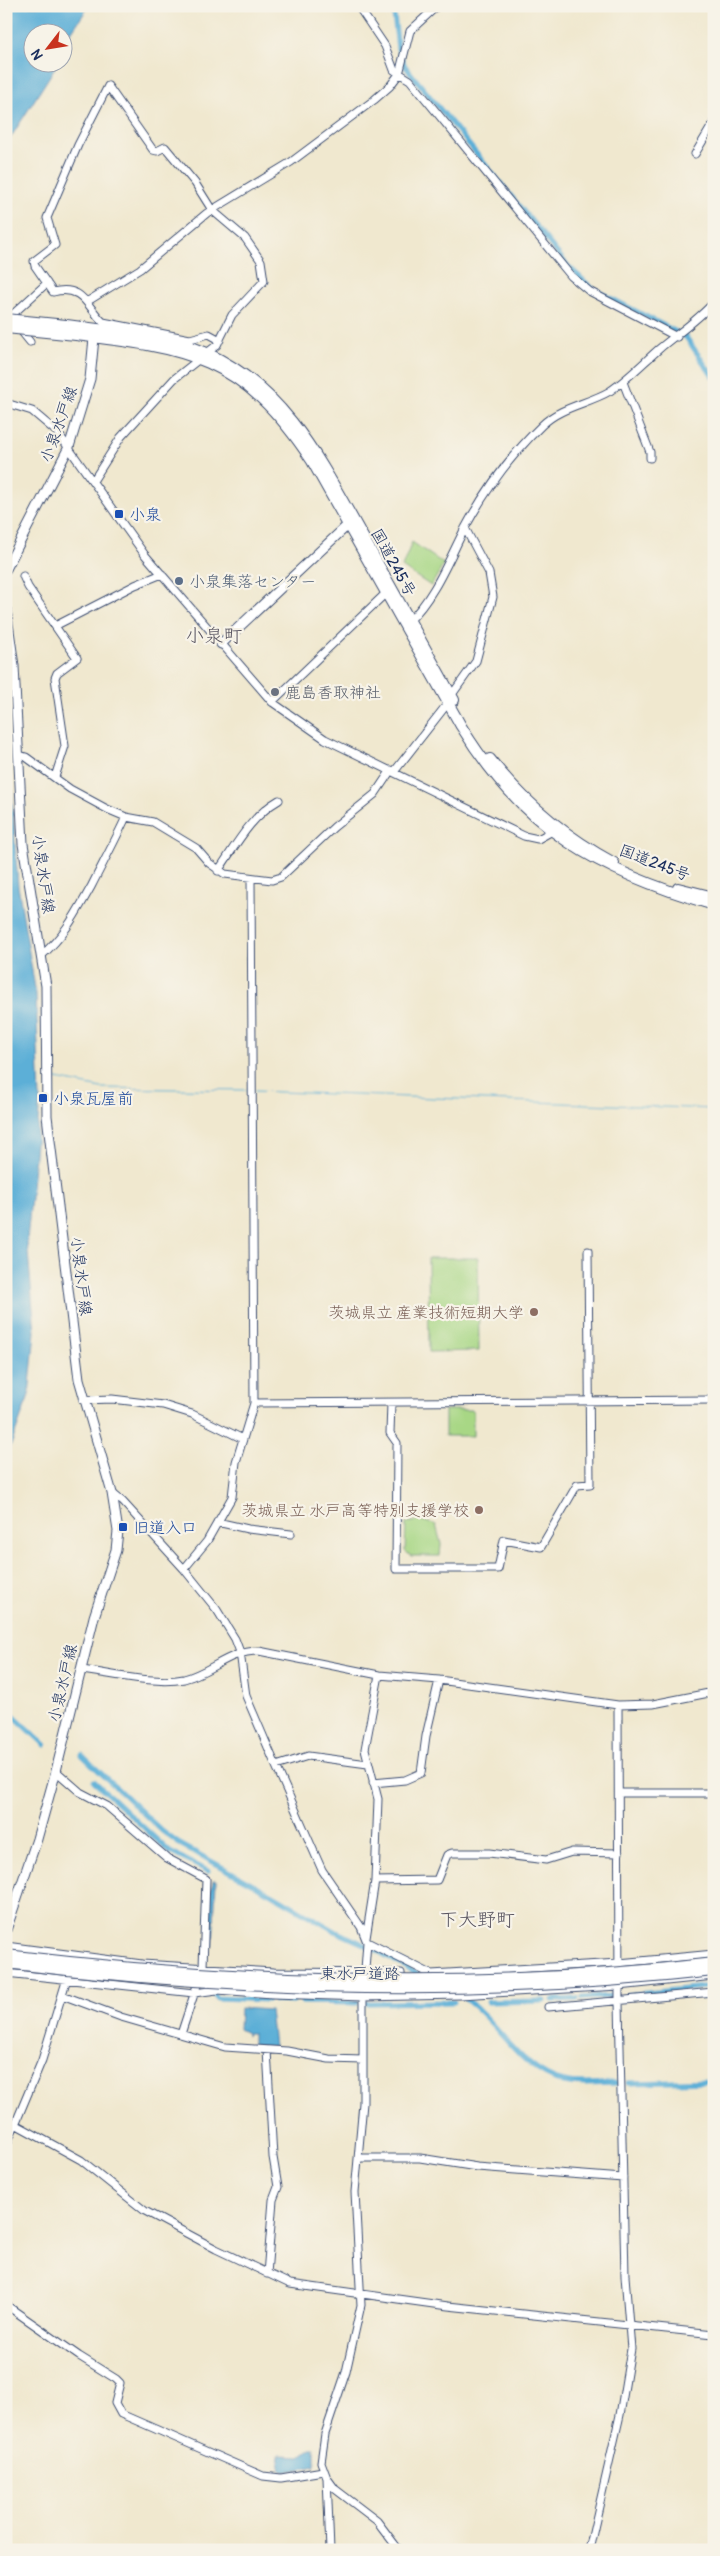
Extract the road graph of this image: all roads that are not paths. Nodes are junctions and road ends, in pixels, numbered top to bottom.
1 (358, 6) edge
2 (437, 6) edge
3 (399, 74) junction
4 (714, 122) edge
5 (695, 154) dead end
6 (212, 210) junction
7 (47, 283) junction
8 (88, 301) junction
9 (714, 302) edge
10 (6, 319) edge
11 (6, 328) edge
12 (66, 330) junction
13 (679, 335) junction
14 (94, 338) junction
15 (220, 340) junction
16 (30, 342) dead end
17 (204, 356) junction
18 (623, 382) junction
19 (6, 403) edge
20 (69, 447) junction
21 (650, 458) dead end
22 (93, 481) junction
23 (350, 523) junction
24 (465, 528) junction
25 (6, 569) edge
26 (162, 574) junction
27 (24, 576) dead end
28 (386, 593) junction
29 (6, 609) edge
30 (406, 623) junction
31 (56, 626) junction
32 (221, 644) junction
33 (449, 699) junction
34 (272, 702) junction
35 (19, 754) junction
36 (392, 771) junction
37 (55, 776) junction
38 (279, 800) dead end
39 (126, 817) junction
40 (555, 830) junction
41 (218, 871) junction
42 (251, 878) junction
43 (714, 897) edge
44 (714, 905) edge
45 (41, 956) junction
46 (588, 1251) dead end
47 (83, 1400) junction
48 (714, 1400) edge
49 (589, 1401) junction
50 (254, 1403) junction
51 (391, 1403) junction
52 (242, 1439) junction
53 (112, 1493) junction
54 (217, 1522) junction
55 (291, 1534) dead end
56 (184, 1568) junction
57 (240, 1652) junction
58 (80, 1670) junction
59 (379, 1675) junction
60 (440, 1680) junction
61 (714, 1692) edge
62 (618, 1705) junction
63 (368, 1764) junction
64 (276, 1766) junction
65 (56, 1771) junction
66 (373, 1783) junction
67 (620, 1793) junction
68 (714, 1793) edge
69 (620, 1853) junction
70 (375, 1881) junction
71 (6, 1930) edge
72 (366, 1943) junction
73 (6, 1946) edge
74 (714, 1954) edge
75 (6, 1955) edge
76 (77, 1956) junction
77 (619, 1963) junction
78 (714, 1963) edge
79 (6, 1964) edge
80 (203, 1967) junction
81 (714, 1971) edge
82 (472, 1972) junction
83 (6, 1973) edge
84 (364, 1973) junction
85 (714, 1976) edge
86 (66, 1978) junction
87 (619, 1986) junction
88 (714, 1992) edge
89 (194, 1993) junction
90 (474, 1994) junction
91 (62, 1995) junction
92 (402, 1996) junction
93 (363, 1997) junction
94 (619, 2002) junction
95 (548, 2006) dead end
96 (181, 2034) junction
97 (267, 2050) junction
98 (363, 2060) junction
99 (6, 2119) edge
100 (17, 2125) junction
101 (6, 2146) edge
102 (359, 2158) junction
103 (623, 2178) junction
104 (267, 2274) junction
105 (361, 2293) junction
106 (6, 2305) edge
107 (630, 2325) junction
108 (714, 2334) edge
109 (325, 2474) junction
110 (330, 2550) edge
111 (399, 2550) edge
112 (589, 2550) edge

1 - 3 street
2 - 3 street
3 - 6 street
3 - 13 street
4 - 5 street
6 - 7 street
6 - 8 street
6 - 15 street
7 - 8 street
7 - 16 street
8 - 15 street
9 - 13 street
10 - 12 highway, 国道245号, bridge
11 - 12 highway, 国道245号, bridge
12 - 14 highway, 国道245号
12 - 17 highway, 国道245号
13 - 18 street
14 - 17 highway, 国道245号
14 - 20 main road, 小泉水戸線
15 - 17 street
17 - 22 street
17 - 23 highway, 国道245号
18 - 21 street
18 - 24 street
19 - 20 street
20 - 22 street
20 - 25 main road, 小泉水戸線
22 - 26 street
23 - 28 highway, 国道245号
23 - 30 highway, 国道245号
23 - 32 main road
24 - 30 street
24 - 33 street
26 - 31 street
26 - 32 street
27 - 31 street
28 - 30 highway, 国道245号
28 - 34 street
29 - 35 main road, 小泉水戸線
30 - 33 highway, 国道245号
31 - 37 street
32 - 34 street
33 - 36 street
33 - 40 highway, 国道245号
34 - 36 street
35 - 37 street
35 - 45 main road, 小泉水戸線
36 - 40 street
36 - 42 street
37 - 39 street
38 - 41 street
39 - 41 street
39 - 45 street
40 - 43 highway, 国道245号
40 - 44 highway, 国道245号
41 - 42 street
42 - 50 street
45 - 47 main road, 小泉水戸線
46 - 49 street
47 - 52 street
47 - 53 main road, 小泉水戸線
48 - 49 street
49 - 51 street
49 - 51 street
50 - 51 street
50 - 52 street
52 - 54 street
53 - 56 street
53 - 58 main road, 小泉水戸線
54 - 55 street
54 - 56 street
56 - 57 street
57 - 58 street
57 - 59 street
57 - 64 street
58 - 65 main road, 小泉水戸線
59 - 60 street
59 - 63 street
60 - 62 street
60 - 66 street
61 - 62 street
62 - 67 street
63 - 64 street
63 - 66 street
64 - 72 street
65 - 71 main road, 小泉水戸線
65 - 80 street
66 - 70 street
67 - 68 street
67 - 69 street
69 - 70 street
69 - 77 street
70 - 72 street
72 - 82 street
72 - 84 street
73 - 76 street
74 - 77 street
75 - 78 highway, 東水戸道路, bridge
76 - 80 street
76 - 86 street
77 - 82 street
77 - 87 street
79 - 81 highway, 東水戸道路, bridge
80 - 84 street
80 - 89 street
82 - 90 street
83 - 86 street
84 - 92 street
84 - 93 street
85 - 87 street
86 - 89 street
86 - 91 street
87 - 90 street
87 - 94 street
88 - 94 street
89 - 93 street
89 - 96 street
90 - 92 street
91 - 96 street
91 - 100 street
92 - 93 street
93 - 98 street
94 - 95 street
94 - 103 street
96 - 97 street
97 - 98 street
97 - 104 street
98 - 102 street
99 - 100 street
100 - 101 street
100 - 104 street
102 - 103 street
102 - 105 street
103 - 107 street
104 - 105 street
105 - 107 street
105 - 109 street
106 - 109 street
107 - 108 street
107 - 112 street
109 - 110 street
109 - 111 street

